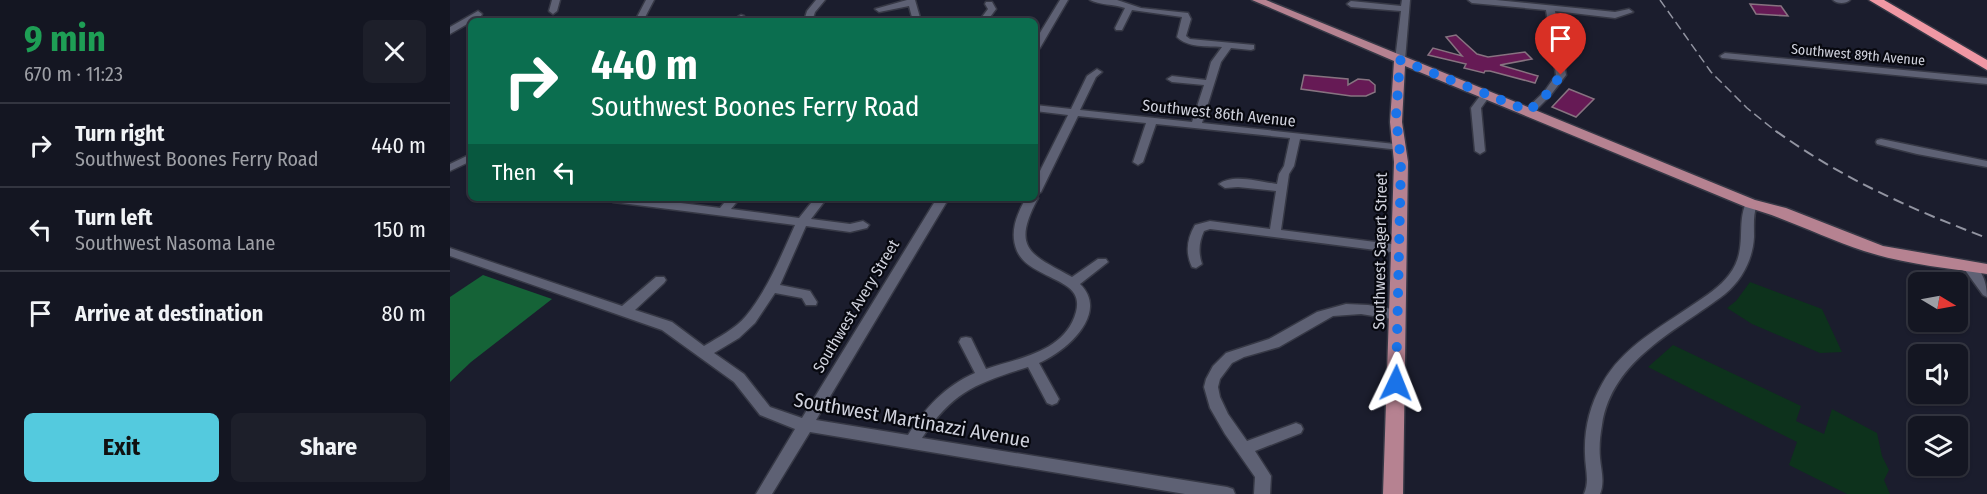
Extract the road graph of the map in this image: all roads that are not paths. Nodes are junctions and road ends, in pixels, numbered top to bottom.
1 (556, 0) edge
2 (650, 0) edge
3 (821, 0) edge
4 (1064, 0) edge
5 (1094, 0) edge
6 (1257, 0) edge
7 (1472, 0) edge
8 (1838, 0) edge
9 (1846, 0) edge
10 (1875, 0) edge
11 (911, 2) edge
12 (989, 4) dead end
13 (1351, 4) dead end
14 (1405, 4) edge
15 (1130, 6) junction
16 (879, 9) dead end
17 (1550, 9) junction
18 (553, 11) dead end
19 (1629, 12) dead end
20 (478, 14) dead end
21 (471, 18) edge
22 (641, 18) edge
23 (809, 18) edge
24 (916, 18) edge
25 (985, 18) edge
26 (468, 20) edge
27 (1119, 28) dead end
28 (450, 31) edge
29 (1038, 43) edge
30 (1228, 46) junction
31 (1251, 47) dead end
32 (1725, 56) dead end
33 (1400, 60) junction
34 (1987, 66) edge
35 (1097, 72) dead end
36 (1172, 79) dead end
37 (1987, 81) edge
38 (1209, 83) junction
39 (1486, 94) junction
40 (1038, 108) edge
41 (1529, 111) junction
42 (1073, 113) junction
43 (1152, 121) junction
44 (1196, 126) junction
45 (1295, 136) junction
46 (1881, 142) dead end
47 (1400, 147) junction
48 (1480, 150) dead end
49 (468, 161) edge
50 (1138, 162) dead end
51 (1987, 164) edge
52 (450, 168) edge
53 (1226, 184) dead end
54 (1038, 186) edge
55 (1281, 188) junction
56 (637, 201) edge
57 (732, 201) edge
58 (818, 201) edge
59 (941, 201) edge
60 (1031, 201) edge
61 (1751, 204) junction
62 (723, 212) junction
63 (802, 222) junction
64 (863, 225) dead end
65 (1275, 233) junction
66 (1400, 249) junction
67 (453, 256) edge
68 (1102, 262) dead end
69 (1196, 264) dead end
70 (1979, 272) edge
71 (660, 280) dead end
72 (1074, 282) junction
73 (772, 288) junction
74 (1987, 292) edge
75 (811, 302) dead end
76 (625, 311) junction
77 (1398, 315) junction
78 (966, 342) dead end
79 (705, 352) junction
80 (1032, 362) junction
81 (983, 376) junction
82 (1052, 399) dead end
83 (805, 426) junction
84 (1296, 429) dead end
85 (912, 442) junction
86 (1246, 448) junction
87 (1597, 492) edge
88 (764, 494) edge
89 (1227, 494) edge
90 (1262, 494) edge
91 (1393, 494) edge

1 - 18 street
2 - 22 street
3 - 23 street
4 - 29 street
5 - 15 street
6 - 33 main road
7 - 17 street
8 - 9 street
10 - 34 highway
11 - 16 street
11 - 24 street
12 - 25 street
13 - 14 street, Southwest Sagert Street
14 - 33 street, Southwest Sagert Street
15 - 27 street
15 - 30 street
17 - 19 street
17 - 41 street
20 - 21 street
26 - 28 street
30 - 31 street
30 - 38 street
32 - 37 street, Southwest 89th Avenue
33 - 39 main road
33 - 47 main road, Southwest Sagert Street
35 - 42 street
36 - 38 street
38 - 44 street
39 - 41 main road
39 - 48 street
40 - 42 street, Southwest 86th Avenue
41 - 61 main road
42 - 43 street, Southwest 86th Avenue
42 - 54 street
43 - 44 street, Southwest 86th Avenue
43 - 50 street
44 - 45 street, Southwest 86th Avenue
45 - 47 street, Southwest 86th Avenue
45 - 55 street
46 - 51 street
47 - 66 main road, Southwest Sagert Street
49 - 52 street
53 - 55 street
55 - 65 street
56 - 62 street
57 - 62 street
58 - 63 street
59 - 83 street, Southwest Avery Street
60 - 72 street
61 - 70 main road
61 - 87 street
62 - 63 street
63 - 64 street
63 - 73 street
65 - 66 street
65 - 69 street
66 - 77 main road, Southwest Sagert Street
67 - 76 street, Southwest Martinazzi Avenue
68 - 72 street
70 - 74 street
71 - 76 street
72 - 80 street
73 - 75 street
73 - 79 street
76 - 79 street, Southwest Martinazzi Avenue
77 - 86 street
77 - 91 main road, Southwest Sagert Street
78 - 81 street
79 - 83 street, Southwest Martinazzi Avenue
80 - 81 street
80 - 82 street
81 - 85 street
83 - 85 street, Southwest Martinazzi Avenue
83 - 88 street, Southwest Avery Street
84 - 86 street
85 - 89 street, Southwest Martinazzi Avenue
86 - 90 street

